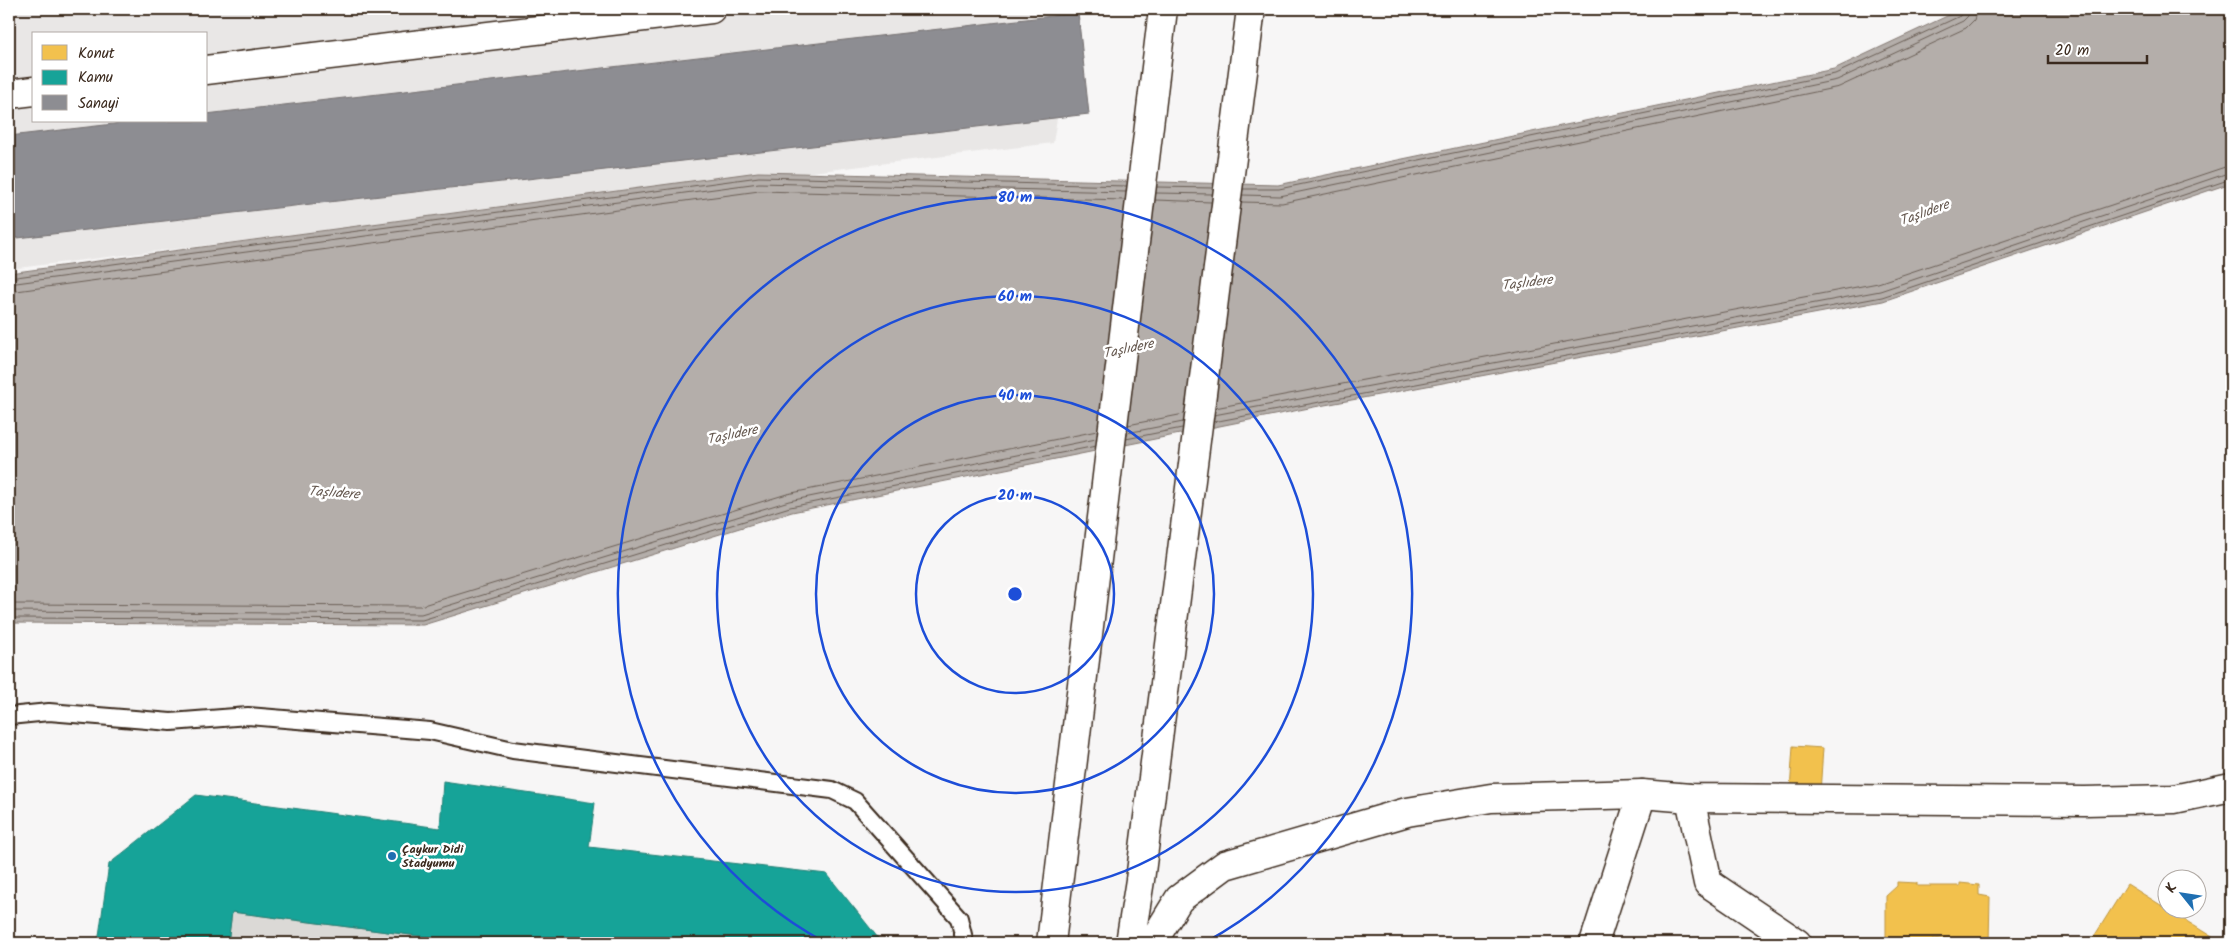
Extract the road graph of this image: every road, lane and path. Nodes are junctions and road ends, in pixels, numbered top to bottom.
1 (711, 9) edge
2 (1163, 9) edge
3 (1251, 9) edge
4 (208, 70) edge
5 (32, 91) edge
6 (9, 94) edge
7 (9, 716) edge
8 (2231, 787) edge
9 (1642, 794) junction
10 (1690, 798) junction
11 (965, 943) edge
12 (1051, 943) edge
13 (1130, 943) edge
14 (1152, 943) edge
15 (1594, 943) edge
16 (1796, 943) edge

1 - 4 street
2 - 12 street
3 - 13 street
5 - 6 street
7 - 11 lane
8 - 10 street
9 - 10 street
9 - 14 street
9 - 15 street
10 - 16 street

